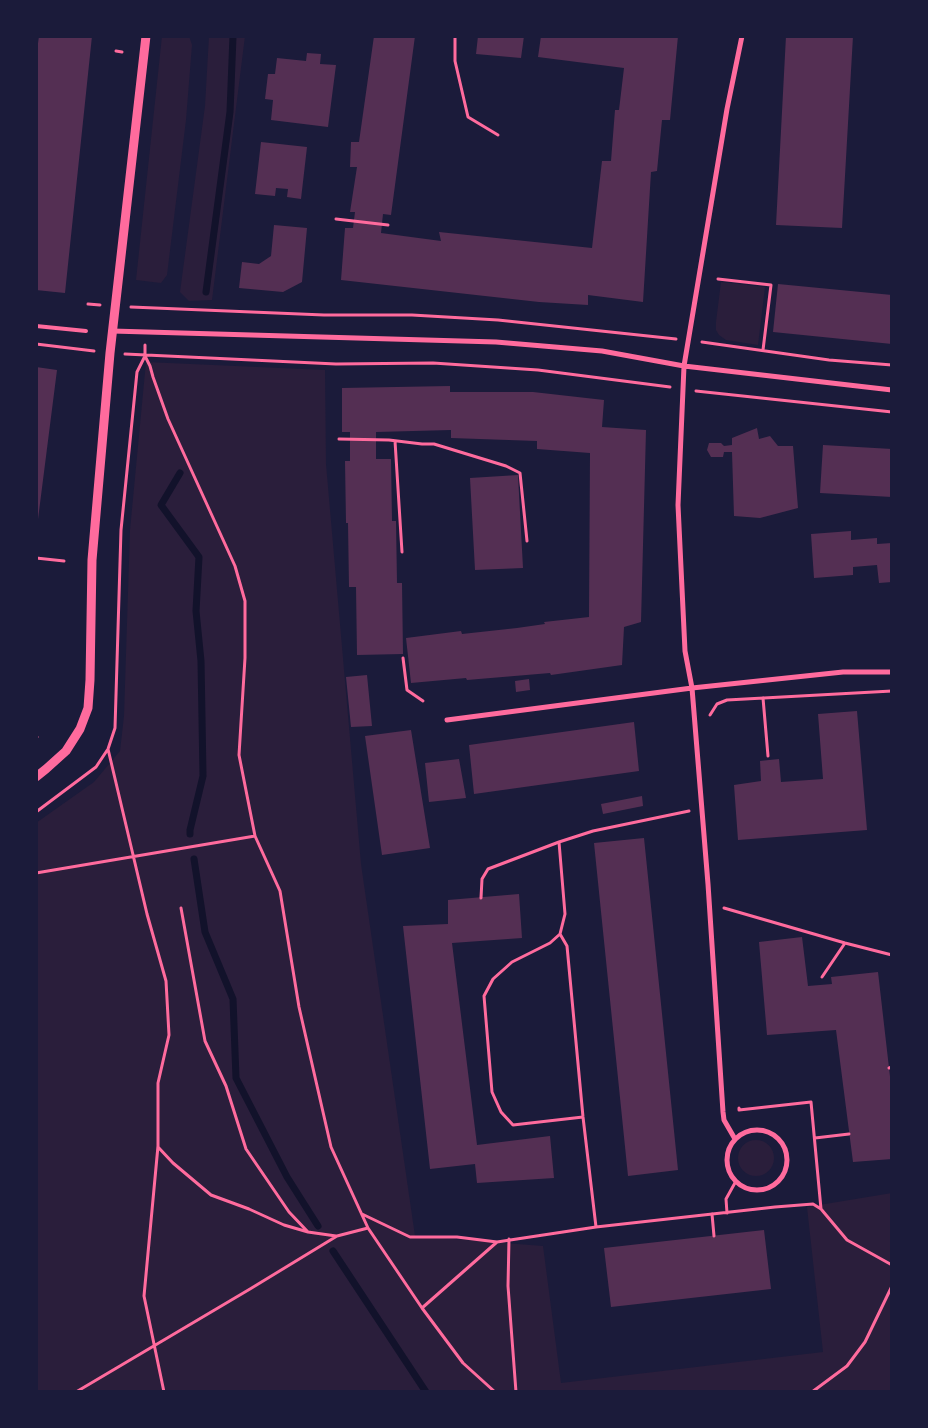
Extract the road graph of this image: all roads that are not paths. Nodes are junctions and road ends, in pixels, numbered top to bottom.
1 (146, 36) edge
2 (742, 36) edge
3 (36, 326) edge
4 (86, 331) dead end
5 (112, 331) junction
6 (684, 366) junction
7 (892, 390) edge
8 (892, 672) edge
9 (692, 688) junction
10 (447, 720) dead end
11 (36, 777) edge
12 (735, 1140) junction

1 - 5 street
2 - 6 street
3 - 4 lane
5 - 6 street
5 - 11 street
6 - 7 street
6 - 9 street
8 - 9 street
9 - 10 street
9 - 12 street
12 - 12 street

